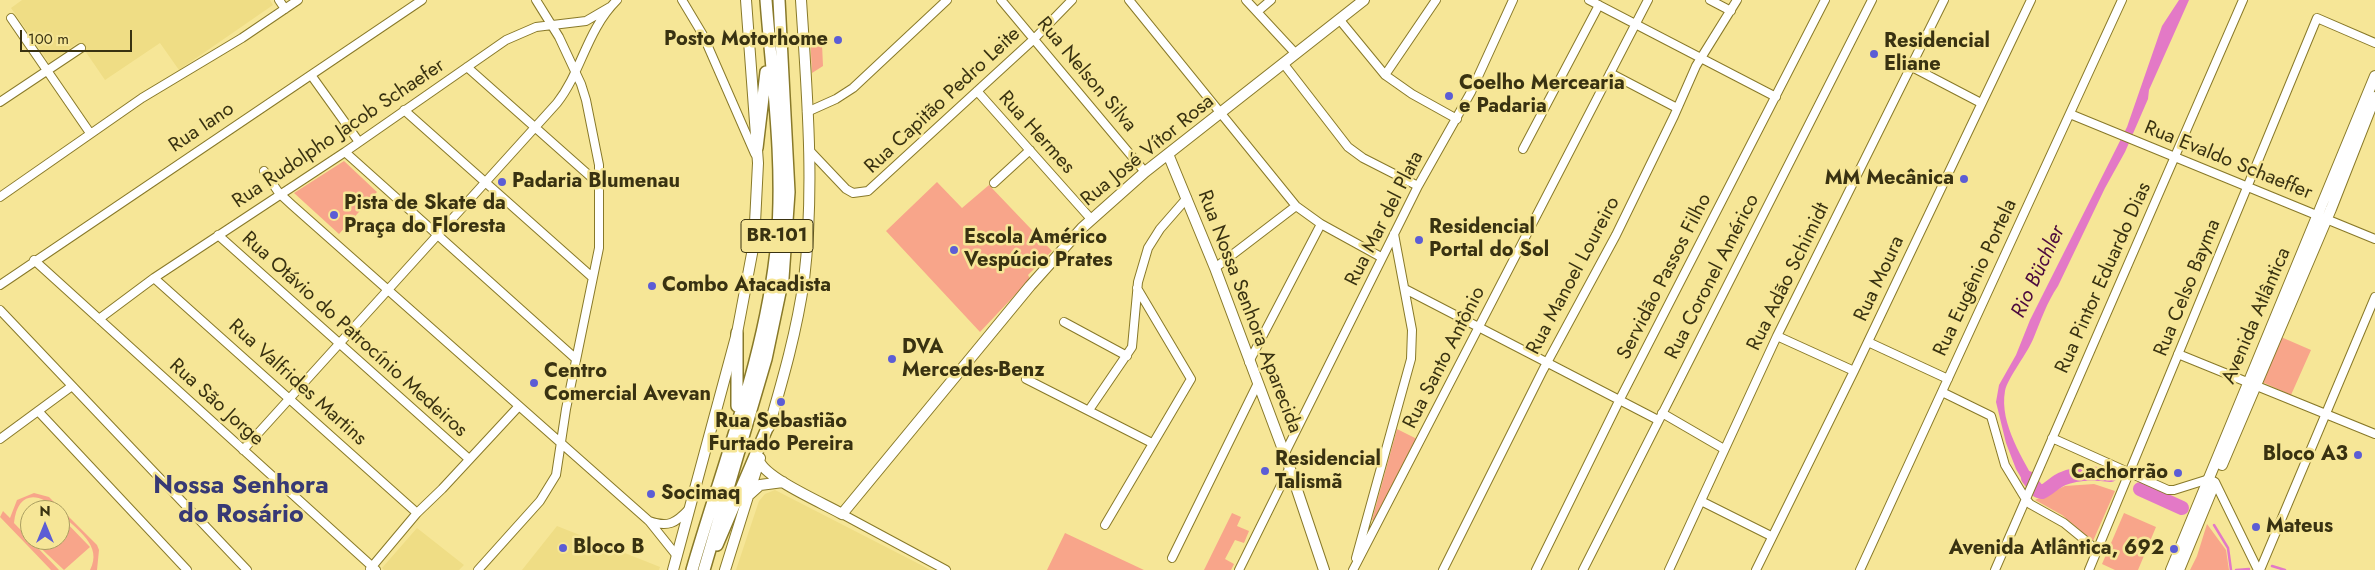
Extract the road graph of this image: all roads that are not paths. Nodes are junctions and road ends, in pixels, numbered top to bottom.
1 (279, 0) edge
2 (298, 0) edge
3 (422, 0) edge
4 (536, 0) edge
5 (617, 0) edge
6 (682, 0) edge
7 (746, 0) edge
8 (766, 0) edge
9 (779, 0) edge
10 (801, 0) edge
11 (947, 0) edge
12 (1001, 0) edge
13 (1072, 0) edge
14 (1129, 0) edge
15 (1246, 0) edge
16 (1271, 0) edge
17 (1364, 0) edge
18 (1436, 0) edge
19 (1513, 0) edge
20 (1589, 0) edge
21 (1648, 0) edge
22 (1710, 0) edge
23 (1737, 0) edge
24 (1825, 0) edge
25 (1872, 0) edge
26 (1944, 0) edge
27 (2031, 0) edge
28 (2122, 0) edge
29 (2243, 0) edge
30 (1599, 5) junction
31 (610, 7) junction
32 (285, 9) junction
33 (1731, 11) junction
34 (1257, 12) junction
35 (11, 18) dead end
36 (1339, 19) junction
37 (1635, 24) junction
38 (552, 26) junction
39 (1034, 39) junction
40 (770, 43) junction
41 (2375, 43) edge
42 (81, 48) dead end
43 (1296, 54) junction
44 (1701, 58) junction
45 (1284, 63) junction
46 (468, 67) junction
47 (1912, 67) junction
48 (48, 70) junction
49 (574, 72) junction
50 (1610, 73) junction
51 (311, 75) junction
52 (1385, 75) junction
53 (2375, 76) edge
54 (977, 91) junction
55 (1776, 97) junction
56 (2375, 97) edge
57 (0, 102) edge
58 (1981, 103) junction
59 (1677, 108) junction
60 (404, 110) junction
61 (807, 112) junction
62 (1221, 114) junction
63 (2070, 114) junction
64 (1457, 118) junction
65 (535, 127) junction
66 (90, 133) junction
67 (359, 142) junction
68 (757, 148) junction
69 (1523, 149) dead end
70 (809, 150) junction
71 (1030, 150) junction
72 (345, 152) junction
73 (1168, 154) junction
74 (2174, 157) junction
75 (758, 163) junction
76 (264, 171) dead end
77 (1146, 172) junction
78 (486, 182) junction
79 (994, 183) dead end
80 (600, 185) junction
81 (1418, 186) junction
82 (2247, 186) junction
83 (279, 193) junction
84 (0, 197) edge
85 (1187, 198) junction
86 (1296, 206) junction
87 (2322, 217) junction
88 (1091, 219) junction
89 (1321, 224) junction
90 (438, 234) junction
91 (1394, 234) junction
92 (218, 235) junction
93 (2375, 239) edge
94 (1381, 258) junction
95 (34, 260) junction
96 (1214, 268) junction
97 (592, 277) junction
98 (154, 278) junction
99 (0, 284) edge
100 (1137, 288) junction
101 (1405, 289) junction
102 (388, 290) junction
103 (2375, 297) edge
104 (0, 310) edge
105 (99, 319) junction
106 (1064, 322) dead end
107 (1480, 326) junction
108 (737, 333) junction
109 (1777, 336) junction
110 (1868, 342) junction
111 (339, 344) junction
112 (2178, 354) junction
113 (1127, 356) junction
114 (576, 358) junction
115 (1250, 362) junction
116 (1548, 362) junction
117 (1854, 371) junction
118 (1026, 379) dead end
119 (1948, 379) junction
120 (1258, 384) junction
121 (2252, 384) junction
122 (72, 386) junction
123 (1942, 392) junction
124 (290, 398) junction
125 (1620, 399) junction
126 (519, 406) junction
127 (1089, 410) junction
128 (38, 411) junction
129 (2326, 414) junction
130 (1660, 416) junction
131 (772, 419) junction
132 (736, 425) junction
133 (2375, 434) edge
134 (2052, 438) junction
135 (0, 439) edge
136 (561, 443) junction
137 (1152, 444) junction
138 (1724, 449) junction
139 (243, 450) junction
140 (1285, 453) junction
141 (469, 459) junction
142 (760, 460) junction
143 (1290, 468) junction
144 (2129, 473) junction
145 (2212, 481) junction
146 (783, 482) junction
147 (749, 494) junction
148 (2027, 495) junction
149 (1701, 502) junction
150 (692, 505) junction
151 (417, 513) junction
152 (842, 514) junction
153 (1368, 518) junction
154 (649, 521) junction
155 (1379, 522) junction
156 (1105, 525) dead end
157 (1771, 536) junction
158 (2097, 550) junction
159 (677, 556) junction
160 (1172, 558) dead end
161 (1354, 568) edge
162 (373, 569) edge
163 (187, 570) edge
164 (247, 570) edge
165 (478, 570) edge
166 (673, 570) edge
167 (692, 570) edge
168 (705, 570) edge
169 (725, 570) edge
170 (946, 570) edge
171 (1239, 570) edge
172 (1324, 570) edge
173 (1443, 570) edge
174 (1536, 570) edge
175 (1583, 570) edge
176 (1669, 570) edge
177 (1756, 570) edge
178 (1860, 570) edge
179 (1995, 570) edge
180 (2089, 570) edge
181 (2171, 570) edge
182 (2179, 570) edge
183 (2259, 570) edge

1 - 32 street
2 - 32 street
3 - 51 street, Rua Iano
4 - 38 street
5 - 31 street
6 - 75 street
7 - 68 main road
8 - 40 highway, BR-101
9 - 168 highway, BR-101
10 - 61 main road
11 - 61 street
12 - 39 street, Rua Nelson Silva
13 - 39 street, Rua Capitão Pedro Leite
14 - 62 street
15 - 34 street
16 - 34 street
17 - 36 main road, Rua José Vítor Rosa
18 - 52 street
19 - 64 street, Rua Mar del Plata
20 - 30 street
21 - 37 street, Rua Santo Antônio
22 - 33 street
23 - 33 street, Rua Manoel Loureiro
24 - 55 street, Servidão Passos Filho
25 - 130 street, Rua Coronel Américo
26 - 47 street, Rua Adão Schimidt
27 - 58 street, Rua Moura
28 - 63 street, Rua Eugênio Portela
29 - 74 street, Rua Pintor Eduardo Dias
30 - 37 street
30 - 69 street
31 - 38 street, Rua Rudolpho Jacob Schaefer
31 - 49 street
32 - 66 street
33 - 44 street, Rua Manoel Loureiro
34 - 43 street
35 - 48 street
36 - 43 main road, Rua José Vítor Rosa
36 - 52 street
37 - 44 street
37 - 50 street, Rua Santo Antônio
38 - 46 street, Rua Rudolpho Jacob Schaefer
38 - 49 street
39 - 54 street, Rua Capitão Pedro Leite
39 - 77 street, Rua Nelson Silva
40 - 68 highway
40 - 132 highway, BR-101
41 - 82 street, Rua Celso Bayma
42 - 48 street
43 - 45 main road, Rua José Vítor Rosa
44 - 55 street
44 - 59 street, Rua Manoel Loureiro
45 - 62 main road, Rua José Vítor Rosa
45 - 81 street
46 - 60 street, Rua Rudolpho Jacob Schaefer
46 - 65 street
47 - 58 street
47 - 109 street, Rua Adão Schimidt
48 - 57 street
48 - 66 street
49 - 65 street
49 - 80 street
50 - 59 street
50 - 107 street, Rua Santo Antônio
51 - 67 street
51 - 95 street, Rua Iano
52 - 64 street
53 - 87 main road, Avenida Atlântica
54 - 70 street, Rua Capitão Pedro Leite
54 - 71 street, Rua Hermes
55 - 125 street, Servidão Passos Filho
56 - 87 main road, Avenida Atlântica
58 - 110 street, Rua Moura
59 - 116 street, Rua Manoel Loureiro
60 - 67 street, Rua Rudolpho Jacob Schaefer
60 - 78 street
61 - 70 main road
62 - 73 main road, Rua José Vítor Rosa
62 - 86 street
63 - 74 street, Rua Evaldo Schaeffer
63 - 119 street, Rua Eugênio Portela
64 - 81 street, Rua Mar del Plata
65 - 78 street
65 - 80 street
66 - 84 street
67 - 72 street, Rua Rudolpho Jacob Schaefer
68 - 75 main road
70 - 131 main road
71 - 79 street
71 - 88 street, Rua Hermes
72 - 83 street, Rua Rudolpho Jacob Schaefer
72 - 90 street
73 - 77 main road, Rua José Vítor Rosa
73 - 85 main road, Rua Nossa Senhora Aparecida
74 - 82 street, Rua Evaldo Schaeffer
74 - 134 street, Rua Pintor Eduardo Dias
75 - 108 main road
76 - 83 street
77 - 88 main road, Rua José Vítor Rosa
78 - 90 street
78 - 97 street
80 - 97 street
81 - 91 street, Rua Mar del Plata
82 - 87 street, Rua Evaldo Schaeffer
82 - 112 street, Rua Celso Bayma
83 - 92 street, Rua Rudolpho Jacob Schaefer
83 - 102 street
85 - 96 main road, Rua Nossa Senhora Aparecida
85 - 100 street
86 - 89 street
86 - 96 street
87 - 93 street, Rua Evaldo Schaeffer
87 - 121 main road, Avenida Atlântica
88 - 152 main road, Rua José Vítor Rosa
89 - 94 street
89 - 115 street
90 - 102 street
90 - 114 street
91 - 94 street, Rua Mar del Plata
91 - 101 street
92 - 98 street, Rua Rudolpho Jacob Schaefer
92 - 111 street, Rua Otávio do Patrocínio Medeiros
94 - 140 street, Rua Mar del Plata
95 - 99 street, Rua Iano
95 - 105 street, Rua São Jorge
96 - 115 main road, Rua Nossa Senhora Aparecida
97 - 114 street
98 - 105 street, Rua Rudolpho Jacob Schaefer
98 - 124 street, Rua Valfrides Martins
100 - 113 street
100 - 137 street
101 - 107 street
101 - 153 street
102 - 111 street
102 - 126 street
103 - 129 street
104 - 122 street
105 - 139 street, Rua São Jorge
106 - 113 street
107 - 116 street
107 - 155 street, Rua Santo Antônio
108 - 132 highway
108 - 150 main road
109 - 117 street
109 - 138 street, Rua Adão Schimidt
110 - 117 street, Rua Moura
110 - 119 street
111 - 124 street
111 - 141 street, Rua Otávio do Patrocínio Medeiros
112 - 121 street
112 - 144 street, Rua Celso Bayma
113 - 127 street
114 - 136 street
115 - 120 main road, Rua Nossa Senhora Aparecida
116 - 125 street
116 - 173 street, Rua Manoel Loureiro
117 - 157 street, Rua Moura
118 - 127 street
119 - 123 street, Rua Eugênio Portela
120 - 140 main road, Rua Nossa Senhora Aparecida
120 - 160 street
121 - 129 street
121 - 145 main road, Avenida Atlântica
122 - 128 street
122 - 164 street
123 - 148 street
123 - 178 street, Rua Eugênio Portela
124 - 139 street
124 - 151 street, Rua Valfrides Martins
125 - 130 street
125 - 174 street, Servidão Passos Filho
126 - 136 street
126 - 141 street
127 - 137 street
128 - 135 street
128 - 163 street
129 - 133 street
129 - 183 street
130 - 138 street
130 - 175 street, Rua Coronel Américo
131 - 142 main road
131 - 168 highway
132 - 167 highway, BR-101
134 - 144 street
134 - 148 street, Rua Pintor Eduardo Dias
136 - 154 street
136 - 165 street
137 - 156 street
138 - 149 street, Rua Adão Schimidt
139 - 162 street, Rua São Jorge
140 - 143 main road, Rua Nossa Senhora Aparecida
141 - 151 street
142 - 146 main road
142 - 147 main road
143 - 171 street
143 - 172 main road, Rua Nossa Senhora Aparecida
144 - 145 street
144 - 158 street, Rua Celso Bayma
145 - 181 main road, Avenida Atlântica
145 - 182 main road, Avenida Atlântica
145 - 183 street
146 - 147 main road
146 - 152 main road
147 - 169 main road
148 - 158 street
148 - 179 street, Rua Pintor Eduardo Dias
149 - 157 street
149 - 176 street, Rua Adão Schimidt
150 - 154 street
150 - 159 main road
151 - 162 street
152 - 170 street
153 - 155 street
153 - 161 street
154 - 159 street
155 - 161 street, Rua Santo Antônio
157 - 177 street, Rua Moura
158 - 180 street, Rua Celso Bayma
159 - 166 main road

